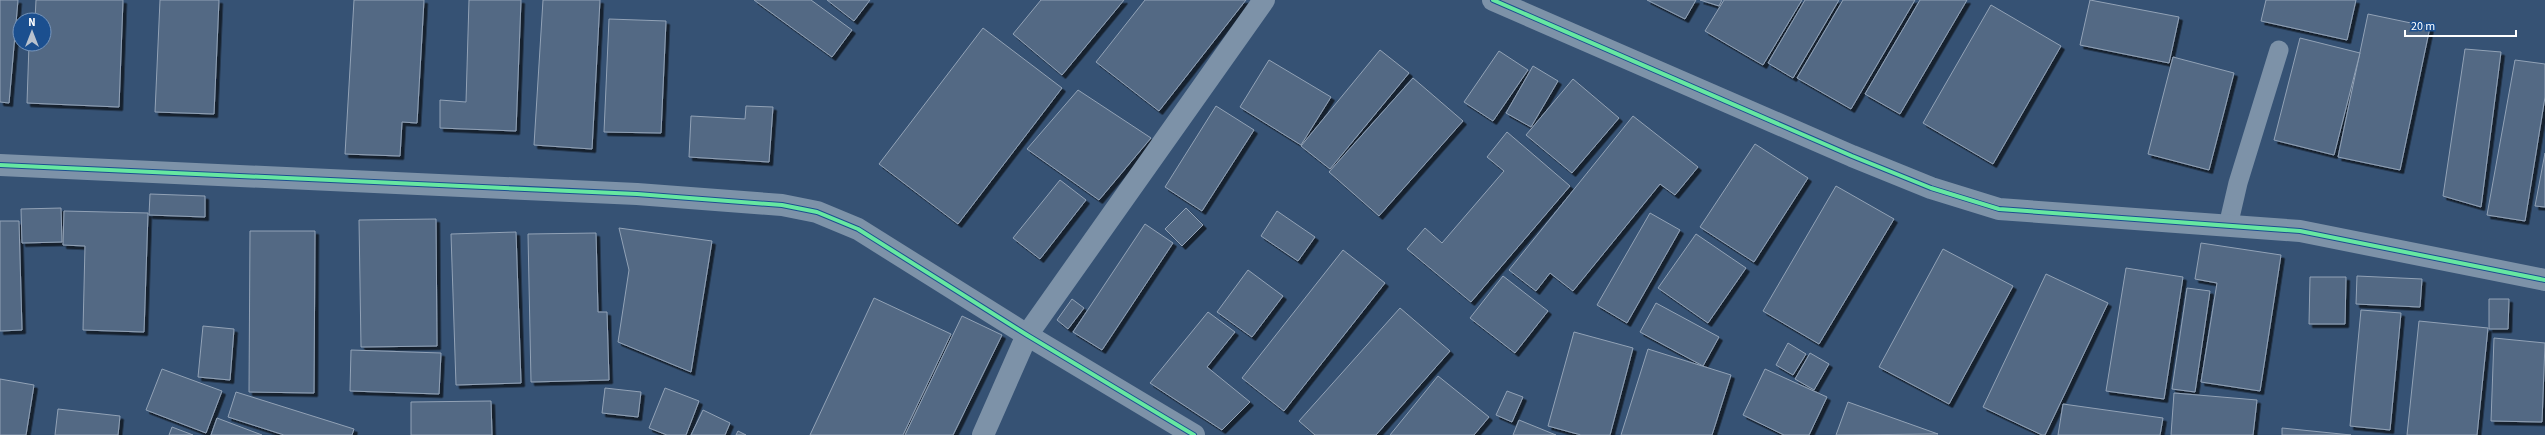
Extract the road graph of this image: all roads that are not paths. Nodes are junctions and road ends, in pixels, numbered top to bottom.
1 (1264, 0) edge
2 (1493, 0) edge
3 (2279, 50) dead end
4 (0, 165) edge
5 (2228, 226) junction
6 (2545, 280) edge
7 (1027, 336) junction
8 (984, 435) edge
9 (1194, 435) edge

1 - 7 street
2 - 5 street
3 - 5 lane
4 - 7 street
5 - 6 street
7 - 8 street
7 - 9 street

